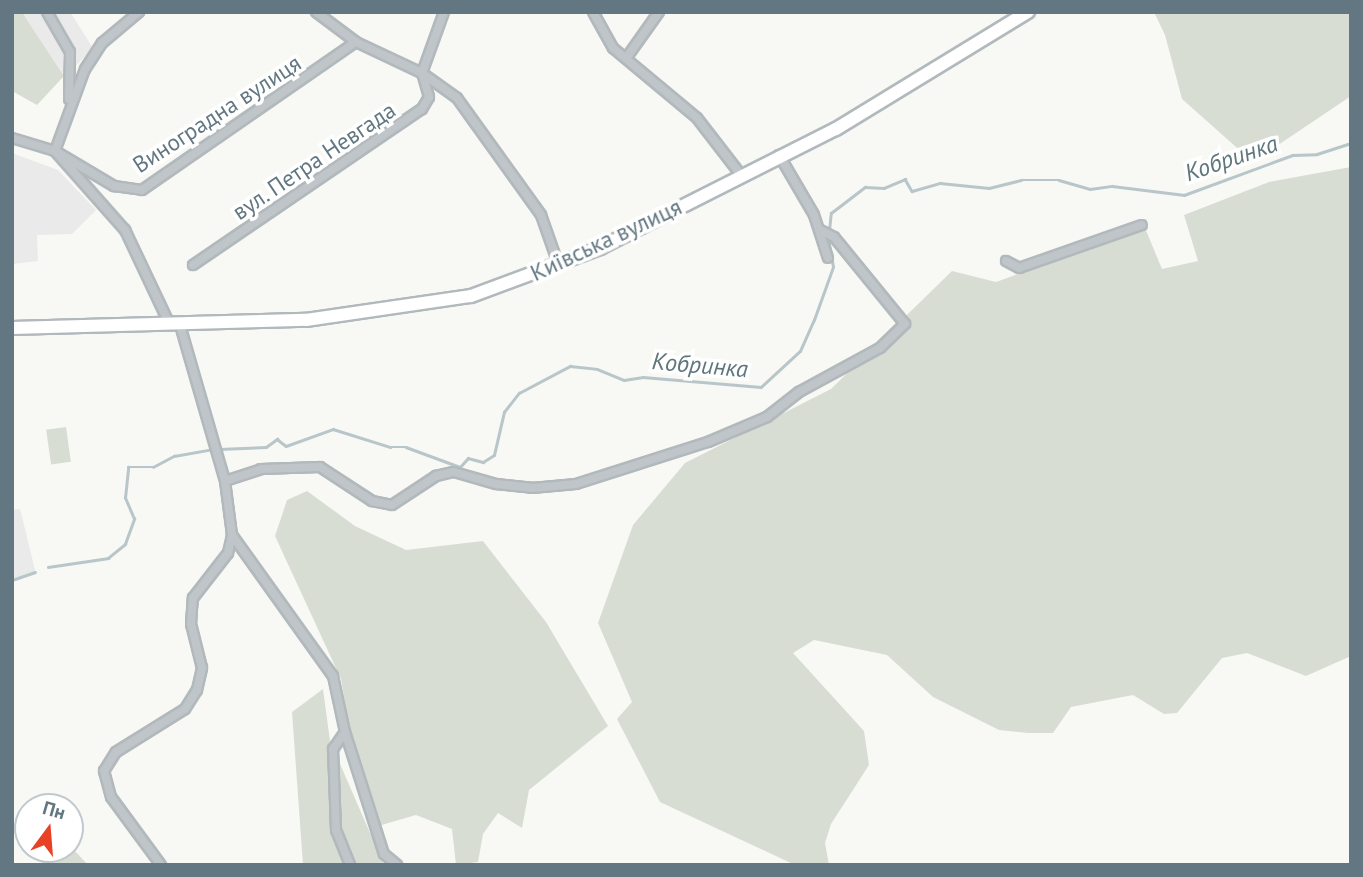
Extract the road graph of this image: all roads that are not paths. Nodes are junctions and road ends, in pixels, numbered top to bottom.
1 (47, 12) edge
2 (139, 12) edge
3 (316, 12) edge
4 (444, 12) edge
5 (593, 12) edge
6 (659, 12) edge
7 (1028, 12) edge
8 (356, 42) junction
9 (626, 57) junction
10 (422, 73) junction
11 (69, 105) junction
12 (12, 138) edge
13 (55, 151) junction
14 (779, 155) junction
15 (741, 175) junction
16 (1142, 225) dead end
17 (827, 233) junction
18 (828, 258) dead end
19 (1006, 261) dead end
20 (193, 265) dead end
21 (559, 266) junction
22 (175, 325) junction
23 (12, 328) edge
24 (225, 481) junction
25 (232, 535) junction
26 (345, 732) junction
27 (161, 865) edge
28 (350, 865) edge
29 (397, 865) edge

1 - 11 street
2 - 11 street
3 - 8 street
4 - 10 street
5 - 9 street
6 - 9 street
7 - 14 main road, Київська вулиця
8 - 10 street
8 - 13 street, Виноградна вулиця
9 - 15 street
10 - 20 street, вул. Петра Невгада
10 - 21 street
11 - 13 street
12 - 13 street, Виноградна вулиця
13 - 22 street
14 - 15 main road, Київська вулиця
14 - 17 street
15 - 21 main road, Київська вулиця
16 - 19 street
17 - 18 street
17 - 24 street
21 - 22 main road, Київська вулиця
22 - 23 main road, Київська вулиця
22 - 24 street
24 - 25 street
25 - 26 street
25 - 27 street
26 - 28 street
26 - 29 street

